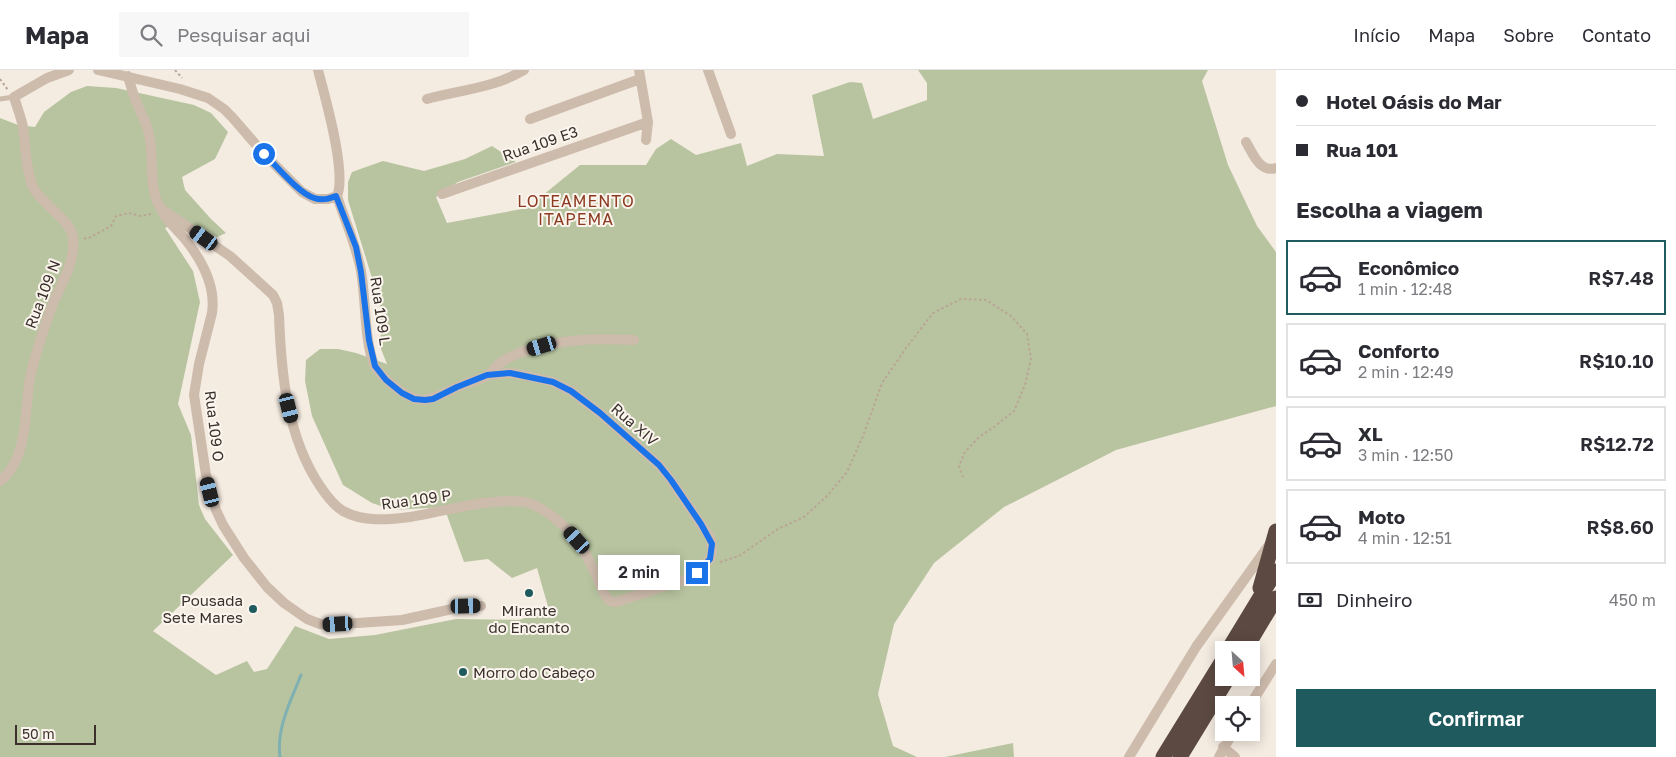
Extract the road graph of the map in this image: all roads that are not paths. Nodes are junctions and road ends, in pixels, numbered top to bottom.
1 (69, 70) edge
2 (98, 70) edge
3 (318, 70) edge
4 (524, 70) edge
5 (708, 70) edge
6 (640, 74) edge
7 (128, 76) junction
8 (14, 98) junction
9 (0, 99) edge
10 (427, 99) dead end
11 (530, 119) dead end
12 (648, 122) junction
13 (731, 134) dead end
14 (646, 140) dead end
15 (1246, 142) dead end
16 (1276, 168) edge
17 (442, 194) dead end
18 (336, 196) junction
19 (160, 208) junction
20 (634, 340) dead end
21 (487, 375) junction
22 (0, 481) edge
23 (1274, 535) edge
24 (710, 559) joint
25 (1276, 571) edge
26 (1276, 598) edge
27 (1256, 604) junction
28 (481, 606) dead end
29 (1276, 610) edge
30 (1233, 641) edge
31 (1250, 641) edge
32 (1252, 641) edge
33 (1276, 664) edge
34 (1215, 673) edge
35 (1223, 686) edge
36 (1256, 696) edge
37 (1227, 741) edge
38 (1223, 747) junction
39 (1129, 757) edge
40 (1163, 757) edge
41 (1180, 757) edge
42 (1219, 757) edge
43 (1235, 757) edge

1 - 8 street
2 - 7 street
3 - 18 street, Rua 109 L
4 - 10 street
5 - 13 street
6 - 11 street
6 - 12 street
7 - 18 street
7 - 19 street, Rua 109 O
8 - 9 lane
8 - 22 street, Rua 109 N
12 - 14 street
12 - 17 street, Rua 109 E3
15 - 16 street
18 - 21 street, Rua 109 L
19 - 24 street, Rua 109 P
19 - 28 street, Rua 109 O
20 - 21 street, Rua 109 L
21 - 24 street, Rua XIV
23 - 27 highway
23 - 39 street
25 - 27 highway
26 - 31 highway
27 - 30 highway
29 - 32 highway
33 - 36 street
34 - 40 highway
35 - 41 highway
37 - 38 street
38 - 42 street
38 - 43 street

